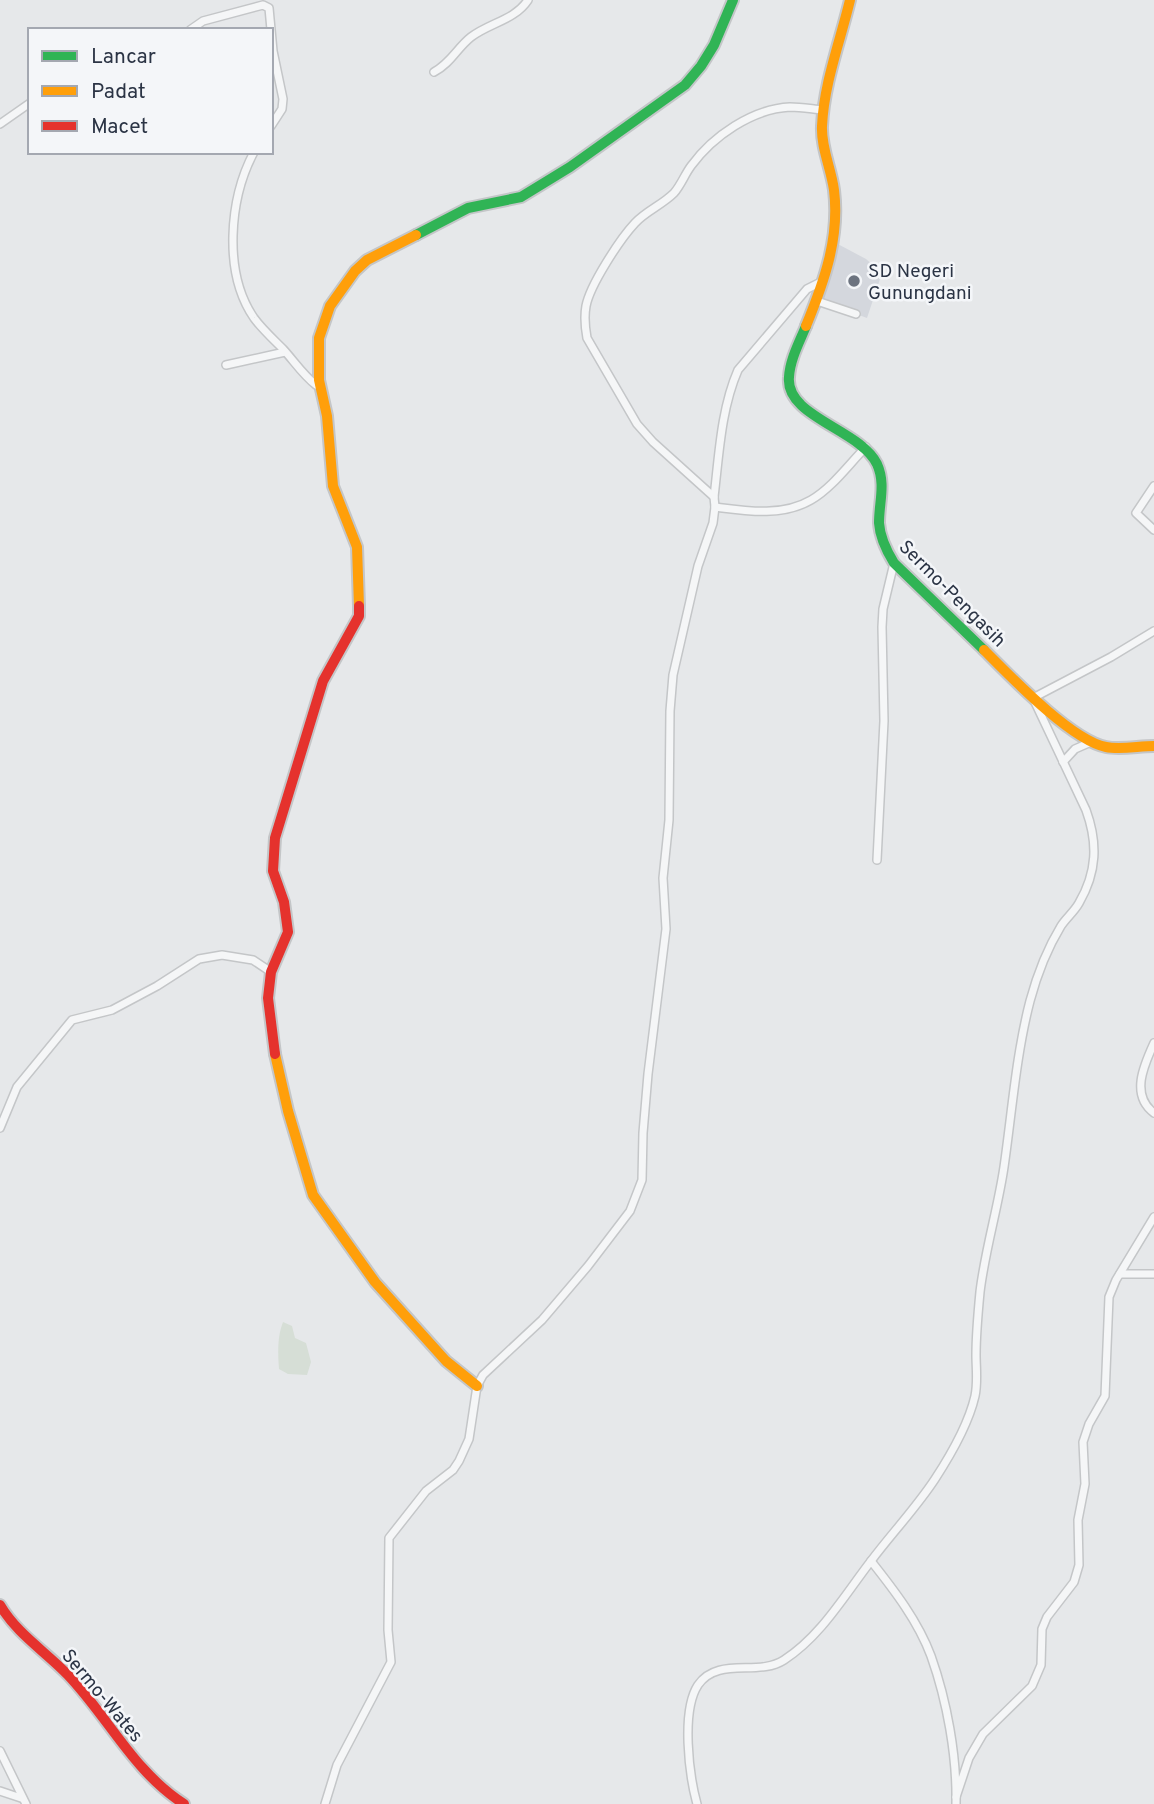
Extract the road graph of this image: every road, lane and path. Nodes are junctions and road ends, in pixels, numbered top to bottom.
1 (245, 0) edge
2 (528, 0) edge
3 (733, 0) edge
4 (850, 0) edge
5 (247, 9) junction
6 (193, 28) edge
7 (271, 28) edge
8 (273, 49) edge
9 (434, 72) dead end
10 (28, 104) edge
11 (823, 110) junction
12 (273, 123) edge
13 (0, 124) edge
14 (253, 154) edge
15 (824, 281) junction
16 (817, 301) junction
17 (856, 314) dead end
18 (285, 352) junction
19 (226, 365) dead end
20 (319, 380) junction
21 (866, 446) junction
22 (1154, 486) edge
23 (714, 497) junction
24 (715, 507) junction
25 (1154, 530) edge
26 (894, 563) junction
27 (1154, 631) edge
28 (1033, 698) junction
29 (1092, 742) junction
30 (1154, 746) edge
31 (1063, 762) junction
32 (877, 860) dead end
33 (271, 972) junction
34 (1154, 1043) edge
35 (1154, 1113) edge
36 (0, 1128) edge
37 (1154, 1217) edge
38 (1120, 1274) junction
39 (1154, 1274) edge
40 (477, 1386) junction
41 (871, 1561) junction
42 (0, 1605) edge
43 (0, 1751) edge
44 (0, 1791) edge
45 (24, 1801) edge
46 (956, 1801) edge
47 (184, 1804) edge
48 (325, 1804) edge
49 (697, 1804) edge

1 - 5 street
2 - 9 street
3 - 20 street
4 - 11 street
5 - 6 street
5 - 7 street
8 - 12 street
10 - 13 street
11 - 15 street
11 - 23 street
14 - 18 street
15 - 16 street
15 - 23 street
16 - 17 street
16 - 21 street
18 - 19 street
18 - 20 street
20 - 33 street
21 - 24 street
21 - 26 street, Sermo-Pengasih
22 - 25 street
23 - 24 street
24 - 40 street
26 - 28 street, Sermo-Pengasih
26 - 32 street
27 - 28 street
28 - 29 street, Sermo-Pengasih
28 - 31 street
29 - 30 street, Sermo-Pengasih
29 - 31 street
31 - 41 street
33 - 36 street
33 - 40 street
34 - 35 street
37 - 38 street
38 - 39 street
38 - 46 street
40 - 48 street
41 - 46 street
41 - 49 street
42 - 47 street, Sermo-Wates
43 - 45 street
44 - 45 street

